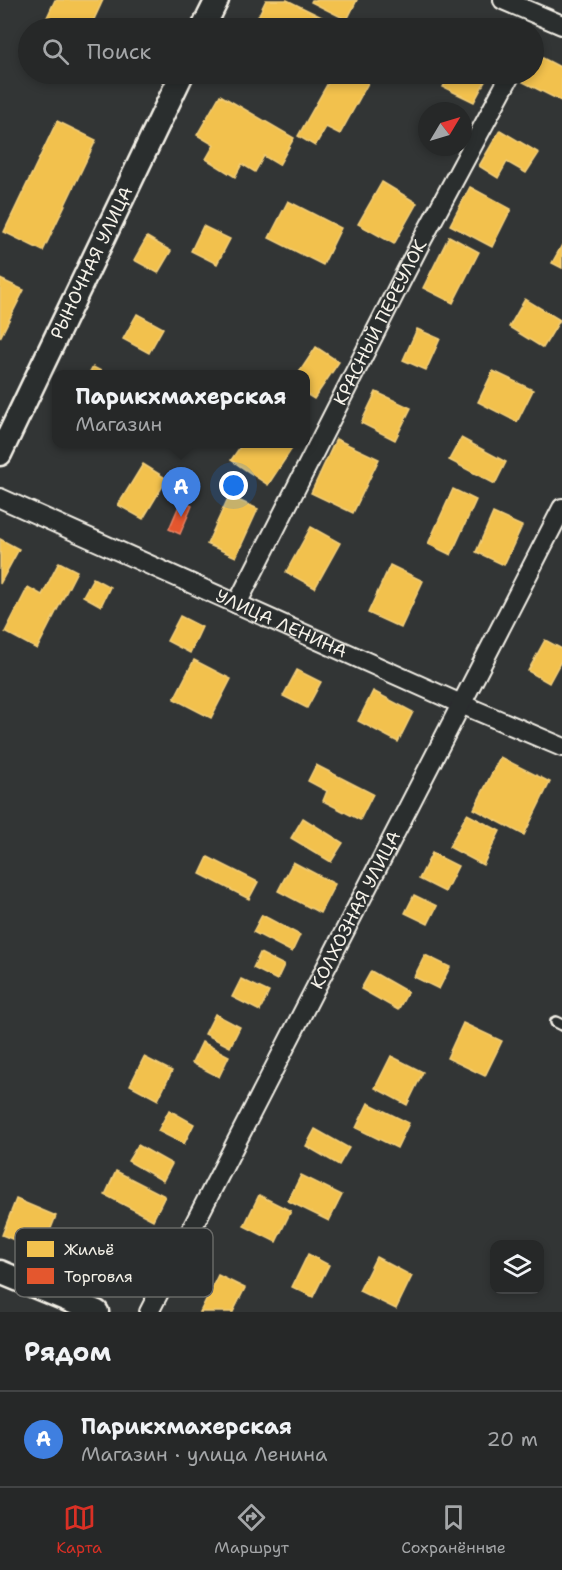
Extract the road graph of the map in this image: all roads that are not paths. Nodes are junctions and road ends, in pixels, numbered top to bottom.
1 (217, 0) edge
2 (503, 0) edge
3 (208, 18) edge
4 (529, 18) edge
5 (544, 24) edge
6 (562, 25) edge
7 (177, 84) edge
8 (506, 84) edge
9 (0, 454) edge
10 (0, 498) edge
11 (562, 508) edge
12 (237, 604) junction
13 (461, 704) junction
14 (562, 747) edge
15 (192, 1228) edge
16 (0, 1272) edge
17 (15, 1278) edge
18 (61, 1297) edge
19 (157, 1297) edge
20 (97, 1312) edge
21 (149, 1312) edge

1 - 3 street
2 - 4 street
5 - 6 street
7 - 9 street, РЫНОЧНАЯ УЛИЦА
8 - 12 street, КРАСНЫЙ ПЕРЕУЛОК
10 - 12 street, УЛИЦА ЛЕНИНА
11 - 13 street, КОЛХОЗНАЯ УЛИЦА
12 - 13 street, УЛИЦА ЛЕНИНА
13 - 14 street, УЛИЦА ЛЕНИНА
13 - 15 street, КОЛХОЗНАЯ УЛИЦА
16 - 17 street
18 - 20 street
19 - 21 street, КОЛХОЗНАЯ УЛИЦА

